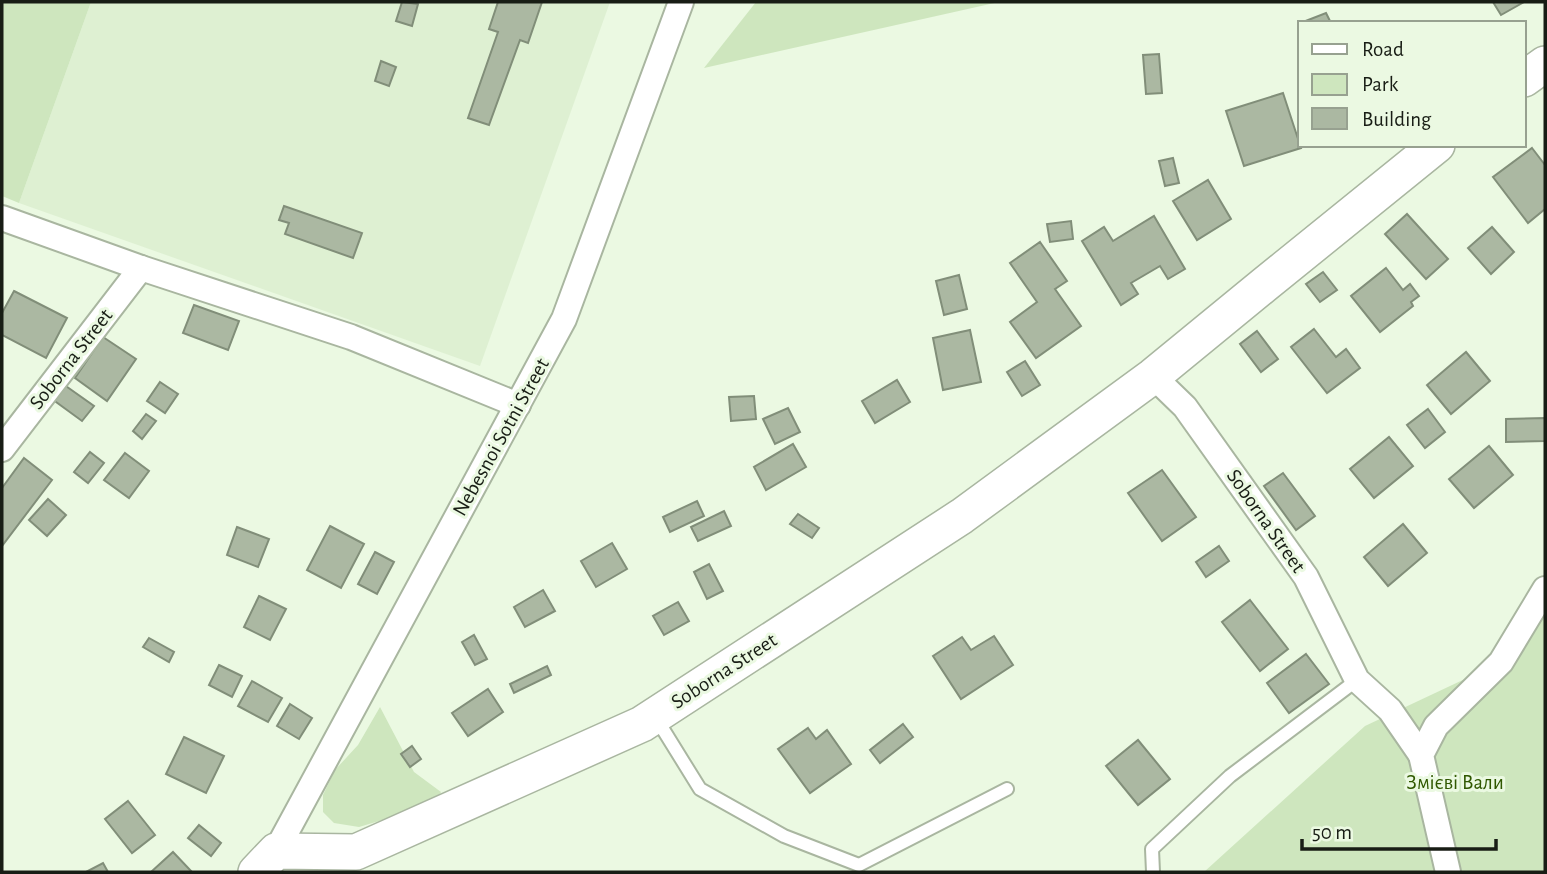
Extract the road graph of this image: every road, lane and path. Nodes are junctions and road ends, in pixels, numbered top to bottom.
1 (681, 2) edge
2 (1545, 64) edge
3 (1526, 78) edge
4 (1435, 147) edge
5 (2, 218) edge
6 (141, 268) junction
7 (1153, 376) junction
8 (518, 405) junction
9 (2, 449) edge
10 (1545, 589) edge
11 (1357, 680) junction
12 (655, 716) junction
13 (1421, 755) junction
14 (1007, 789) dead end
15 (266, 862) edge
16 (363, 862) edge
17 (1153, 872) edge
18 (1448, 872) edge

1 - 8 street, Nebesnoi Sotni Street
2 - 3 main road
4 - 7 main road, Soborna Street
5 - 6 street
6 - 8 street
6 - 9 street, Soborna Street
7 - 11 street, Soborna Street
7 - 12 main road, Soborna Street
8 - 15 street, Nebesnoi Sotni Street
10 - 13 street
11 - 13 street
11 - 17 lane
12 - 14 lane
12 - 16 main road, Soborna Street
13 - 18 street
15 - 16 main road, Soborna Street

